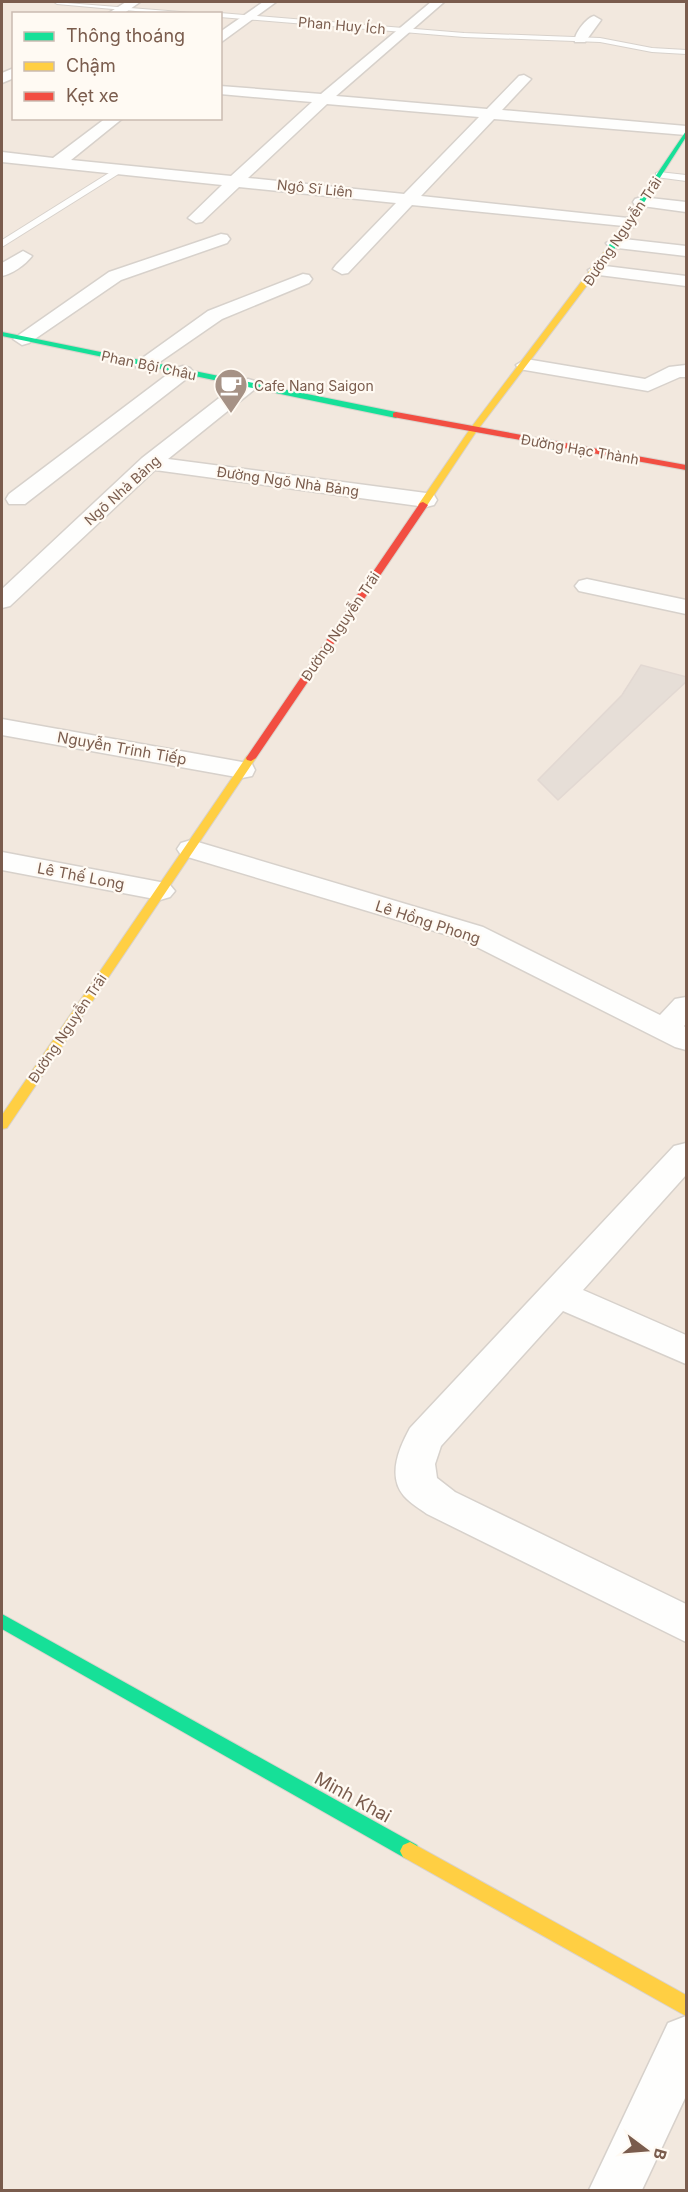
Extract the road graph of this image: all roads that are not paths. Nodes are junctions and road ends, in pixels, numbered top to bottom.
1 (57, 2) edge
2 (270, 2) edge
3 (438, 2) edge
4 (123, 7) edge
5 (180, 12) edge
6 (222, 15) edge
7 (249, 17) junction
8 (594, 20) dead end
9 (403, 30) junction
10 (222, 37) edge
11 (580, 39) junction
12 (687, 52) edge
13 (524, 79) dead end
14 (222, 90) edge
15 (324, 99) junction
16 (494, 114) junction
17 (113, 120) edge
18 (686, 133) edge
19 (2, 156) edge
20 (59, 161) junction
21 (123, 168) junction
22 (659, 175) junction
23 (687, 178) edge
24 (236, 180) junction
25 (411, 199) junction
26 (641, 202) junction
27 (687, 207) edge
28 (196, 218) dead end
29 (628, 223) junction
30 (221, 239) dead end
31 (615, 243) junction
32 (2, 244) edge
33 (687, 251) edge
34 (23, 256) dead end
35 (342, 269) dead end
36 (597, 270) junction
37 (2, 271) edge
38 (303, 279) dead end
39 (687, 281) edge
40 (2, 334) edge
41 (22, 339) junction
42 (144, 364) junction
43 (526, 365) junction
44 (687, 371) edge
45 (183, 372) junction
46 (248, 385) junction
47 (473, 431) junction
48 (150, 463) junction
49 (687, 468) edge
50 (17, 499) dead end
51 (426, 500) junction
52 (587, 586) dead end
53 (3, 597) edge
54 (687, 607) edge
55 (2, 727) edge
56 (242, 770) junction
57 (190, 849) junction
58 (2, 861) edge
59 (160, 891) junction
60 (687, 1006) edge
61 (675, 1035) edge
62 (2, 1125) edge
63 (687, 1154) edge
64 (558, 1294) junction
65 (687, 1350) edge
66 (2, 1620) edge
67 (687, 1624) edge
68 (687, 2006) edge
69 (687, 2041) edge
70 (615, 2190) edge

1 - 4 lane
2 - 7 street
3 - 9 street
4 - 5 lane
6 - 7 lane, Phan Huy Ích
7 - 9 lane, Phan Huy Ích
7 - 10 street
8 - 11 street
9 - 11 lane, Phan Huy Ích
9 - 15 street
11 - 12 lane, Phan Huy Ích
13 - 16 street
14 - 15 street
15 - 16 street
15 - 24 street
16 - 18 street
16 - 25 street
17 - 20 street
18 - 22 main road, Đường Nguyễn Trãi
19 - 20 street, Ngô Sĩ Liên
20 - 21 street, Ngô Sĩ Liên
21 - 24 street, Ngô Sĩ Liên
21 - 32 lane
22 - 23 lane
22 - 26 main road, Đường Nguyễn Trãi
24 - 25 street, Ngô Sĩ Liên
24 - 28 street
25 - 29 street, Ngô Sĩ Liên
25 - 35 street
26 - 27 street
26 - 29 main road, Đường Nguyễn Trãi
29 - 31 main road, Đường Nguyễn Trãi
30 - 41 street
31 - 33 street
31 - 36 main road, Đường Nguyễn Trãi
34 - 37 street
36 - 39 street
36 - 43 main road, Đường Nguyễn Trãi
38 - 42 street
40 - 41 main road, Phan Bội Châu
41 - 42 main road, Phan Bội Châu
42 - 45 main road, Phan Bội Châu
43 - 44 street
43 - 47 main road, Đường Nguyễn Trãi
45 - 46 main road, Phan Bội Châu
45 - 50 street
46 - 47 main road, Phan Bội Châu
46 - 48 street, Ngõ Nhà Bảng
47 - 49 main road, Đường Hạc Thành
47 - 51 main road, Đường Nguyễn Trãi
48 - 51 street, Đường Ngõ Nhà Bảng
48 - 53 street, Ngõ Nhà Bảng
51 - 56 main road, Đường Nguyễn Trãi
52 - 54 street
55 - 56 street, Nguyễn Trinh Tiếp
56 - 57 main road, Đường Nguyễn Trãi
57 - 59 main road, Đường Nguyễn Trãi
57 - 61 street, Lê Hồng Phong
58 - 59 street, Lê Thế Long
59 - 62 main road, Đường Nguyễn Trãi
60 - 61 street
63 - 64 street
64 - 65 street
64 - 67 street
66 - 68 main road, Minh Khai
69 - 70 street

